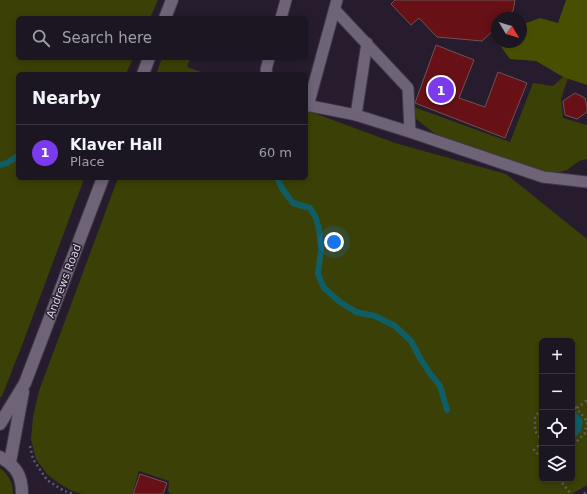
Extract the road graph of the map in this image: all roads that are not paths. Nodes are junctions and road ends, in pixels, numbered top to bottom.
1 (172, 0) edge
2 (286, 0) edge
3 (336, 5) edge
4 (166, 16) edge
5 (282, 16) edge
6 (367, 43) junction
7 (149, 60) edge
8 (268, 60) edge
9 (144, 72) edge
10 (266, 72) edge
11 (308, 102) edge
12 (308, 105) edge
13 (356, 115) junction
14 (410, 132) junction
15 (102, 180) edge
16 (587, 182) edge
17 (25, 383) junction
18 (0, 424) edge
19 (5, 459) edge
20 (22, 494) edge

1 - 4 street
2 - 5 lane
3 - 6 lane
3 - 11 lane
6 - 13 lane
6 - 14 lane
7 - 9 street
8 - 10 lane
12 - 13 lane
13 - 14 lane
14 - 16 lane
15 - 17 street, Andrews Road
17 - 18 street, Andrews Road
17 - 19 street, Andrews Road
19 - 20 street

